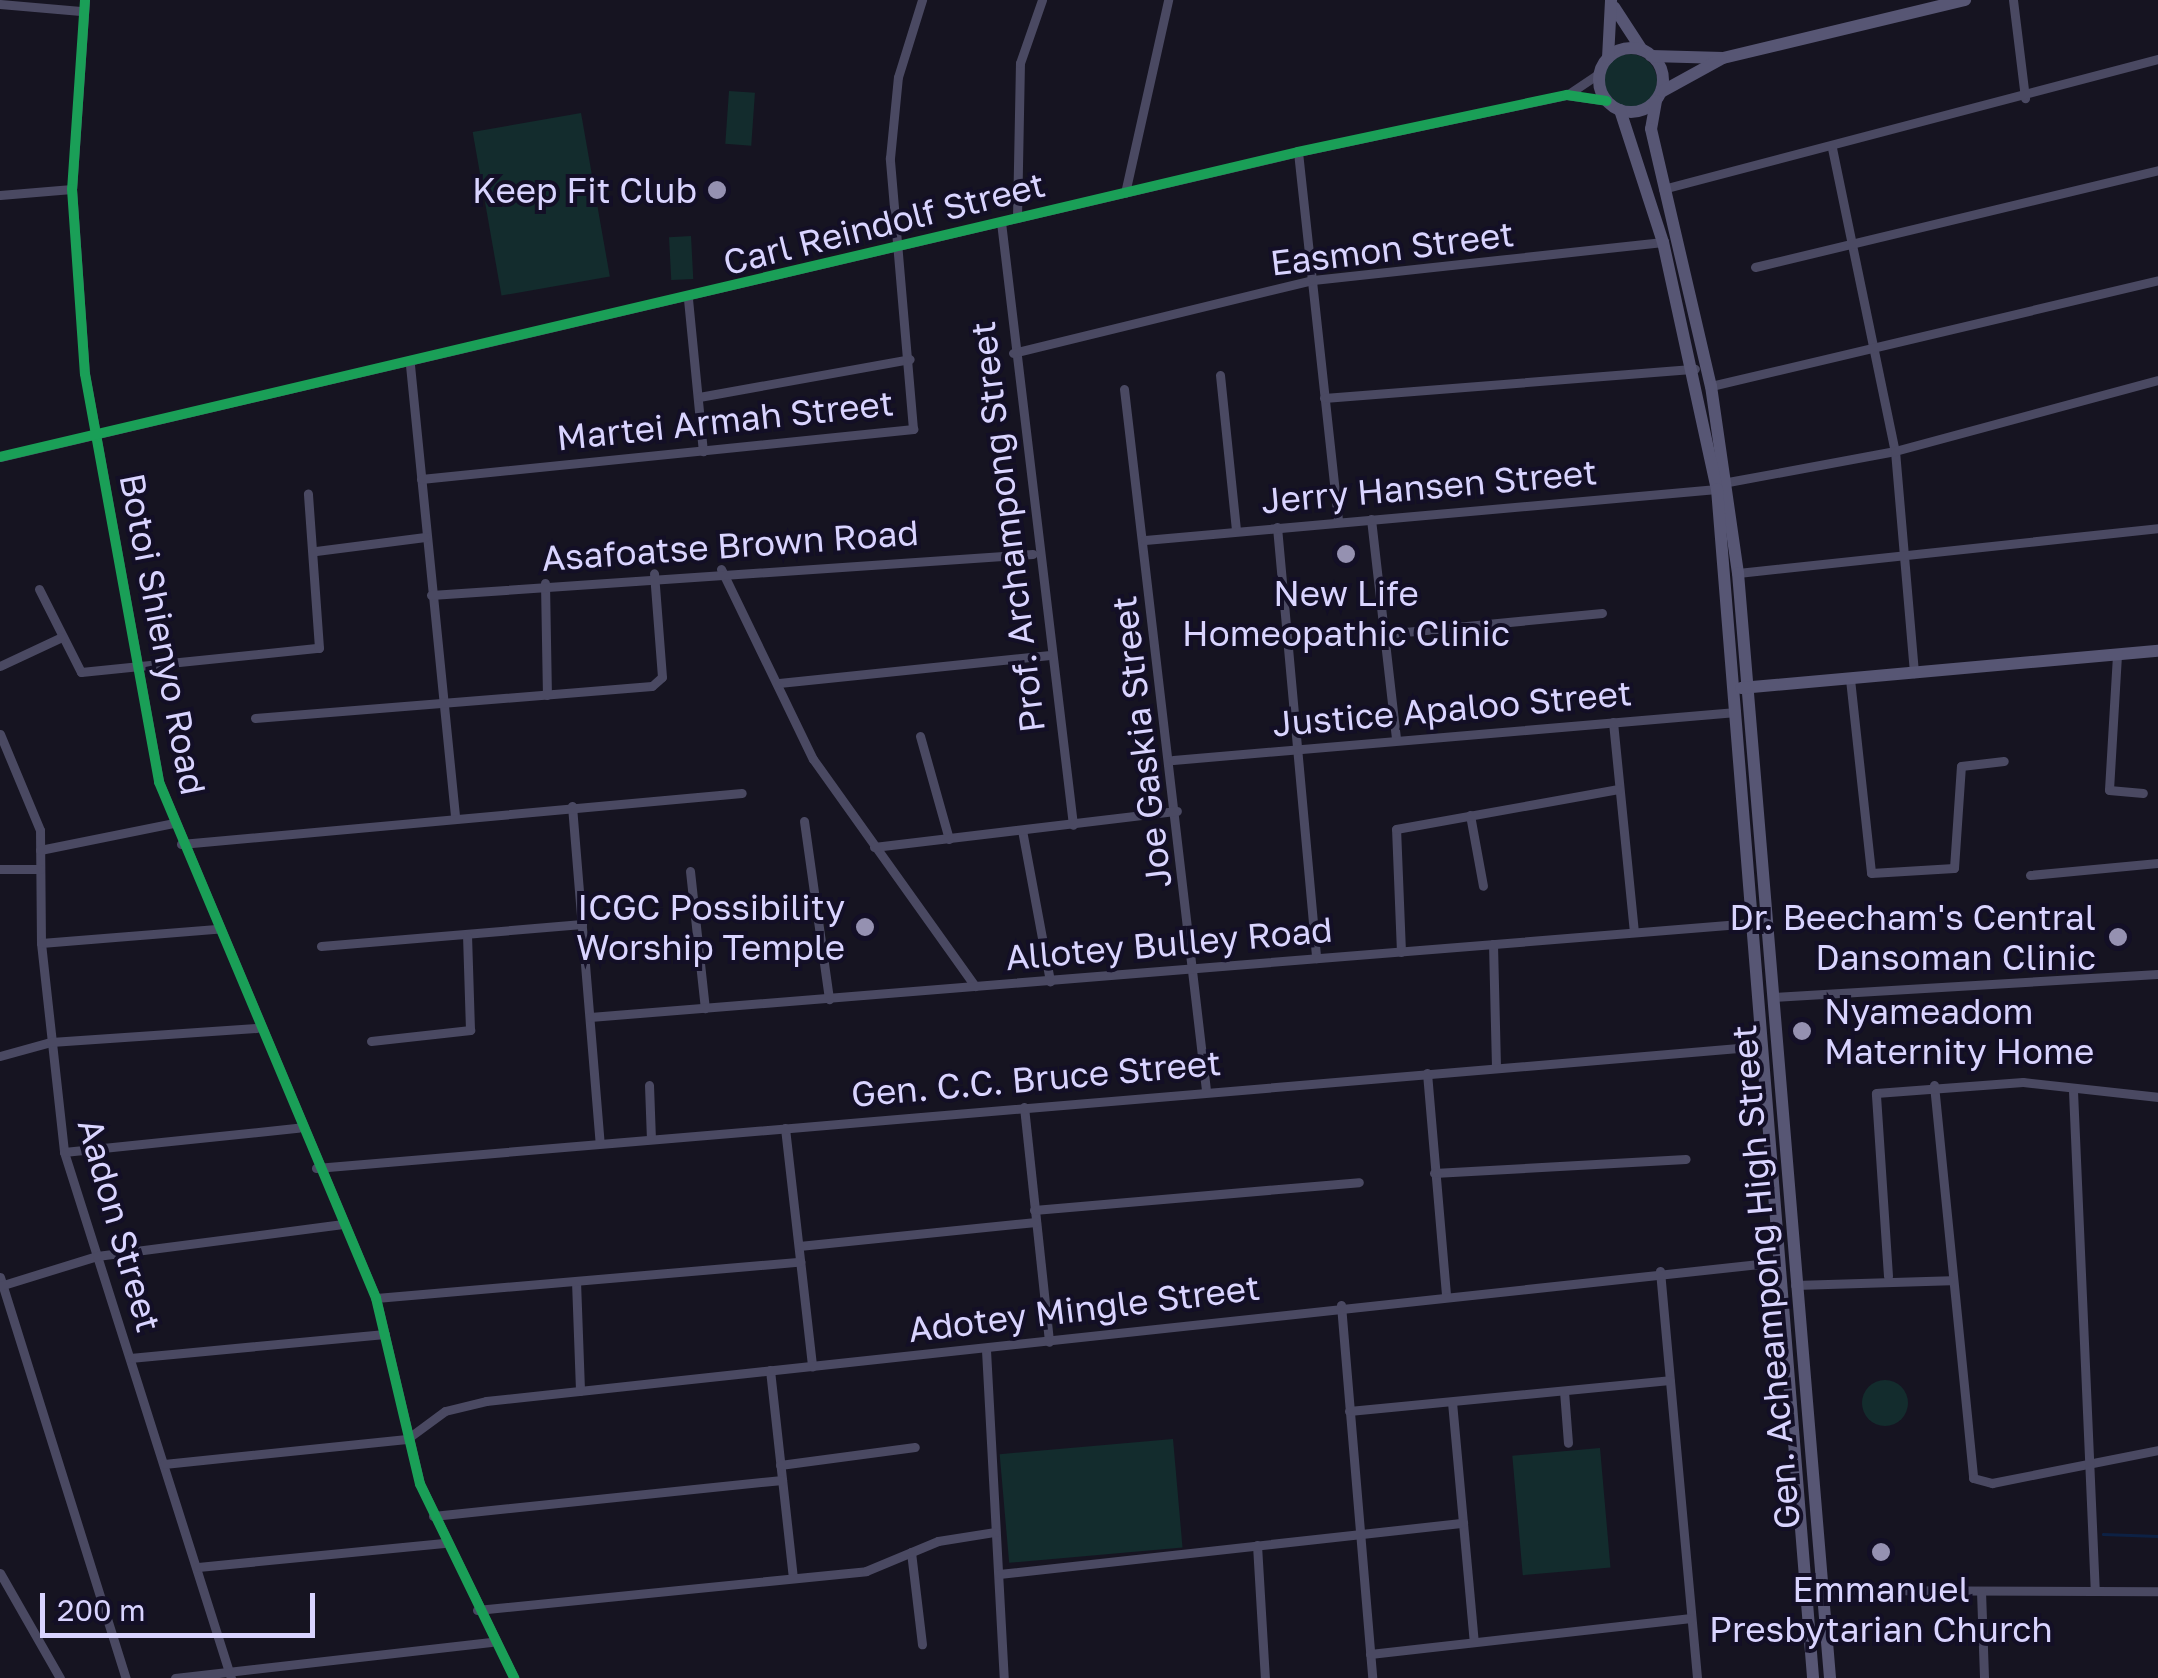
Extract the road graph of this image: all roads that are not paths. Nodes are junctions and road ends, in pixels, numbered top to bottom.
1 (922, 0) edge
2 (1042, 0) edge
3 (1168, 0) edge
4 (1965, 0) edge
5 (2013, 0) edge
6 (1611, 2) edge
7 (0, 4) edge
8 (83, 5) edge
9 (1647, 53) junction
10 (1608, 58) junction
11 (1723, 58) junction
12 (2158, 59) edge
13 (1600, 73) junction
14 (1567, 95) junction
15 (1658, 97) junction
16 (2025, 98) junction
17 (1607, 101) junction
18 (1620, 110) junction
19 (1832, 148) junction
20 (1298, 152) junction
21 (2158, 170) edge
22 (72, 189) junction
23 (1663, 190) junction
24 (1125, 192) junction
25 (0, 195) edge
26 (1018, 218) junction
27 (1000, 222) junction
28 (1663, 242) junction
29 (1857, 246) junction
30 (898, 248) junction
31 (1754, 267) dead end
32 (1313, 280) junction
33 (2158, 280) edge
34 (688, 299) junction
35 (1878, 350) junction
36 (1013, 353) junction
37 (910, 359) junction
38 (410, 365) junction
39 (1696, 369) junction
40 (1220, 375) dead end
41 (2158, 380) edge
42 (1711, 386) junction
43 (1124, 388) dead end
44 (699, 398) junction
45 (1324, 398) junction
46 (94, 432) junction
47 (703, 450) junction
48 (1895, 451) junction
49 (0, 457) edge
50 (421, 480) junction
51 (1723, 486) junction
52 (308, 493) dead end
53 (1370, 519) junction
54 (1338, 521) junction
55 (1277, 527) junction
56 (2158, 528) edge
57 (1236, 530) junction
58 (425, 536) junction
59 (1146, 540) junction
60 (316, 551) junction
61 (1034, 554) junction
62 (1905, 554) junction
63 (722, 570) junction
64 (1738, 573) junction
65 (654, 574) junction
66 (545, 583) junction
67 (39, 588) dead end
68 (431, 595) junction
69 (1602, 613) dead end
70 (1384, 634) junction
71 (62, 637) junction
72 (2158, 651) edge
73 (1048, 654) junction
74 (2118, 655) junction
75 (0, 666) edge
76 (135, 668) junction
77 (1914, 673) junction
78 (1850, 679) junction
79 (779, 683) junction
80 (1741, 689) junction
81 (547, 694) junction
82 (440, 700) junction
83 (1736, 712) junction
84 (255, 718) dead end
85 (1613, 722) junction
86 (0, 734) edge
87 (920, 736) dead end
88 (1396, 740) junction
89 (1293, 748) junction
90 (1173, 760) junction
91 (2004, 761) dead end
92 (1618, 789) junction
93 (742, 793) dead end
94 (2143, 794) dead end
95 (572, 806) junction
96 (1177, 810) junction
97 (1470, 815) junction
98 (454, 817) junction
99 (804, 821) dead end
100 (174, 822) junction
101 (1073, 824) junction
102 (1022, 830) junction
103 (949, 839) junction
104 (182, 844) junction
105 (874, 847) junction
106 (40, 850) junction
107 (2158, 863) edge
108 (0, 869) edge
109 (40, 869) junction
110 (690, 871) dead end
111 (2030, 875) dead end
112 (1483, 886) dead end
113 (1752, 922) junction
114 (582, 924) junction
115 (216, 929) junction
116 (1634, 932) junction
117 (467, 936) junction
118 (41, 944) junction
119 (1492, 944) junction
120 (321, 946) dead end
121 (1401, 952) junction
122 (1316, 958) junction
123 (1195, 969) junction
124 (2158, 974) edge
125 (1050, 981) junction
126 (975, 986) junction
127 (1771, 997) junction
128 (828, 1000) junction
129 (705, 1008) junction
130 (590, 1017) junction
131 (258, 1028) junction
132 (371, 1041) dead end
133 (51, 1042) junction
134 (1762, 1046) junction
135 (0, 1056) edge
136 (1496, 1065) junction
137 (1426, 1073) junction
138 (649, 1085) dead end
139 (1934, 1085) junction
140 (1206, 1090) junction
141 (2072, 1091) junction
142 (2158, 1096) edge
143 (1024, 1108) junction
144 (298, 1128) junction
145 (785, 1128) junction
146 (651, 1138) junction
147 (600, 1143) junction
148 (64, 1152) junction
149 (1686, 1158) dead end
150 (316, 1168) junction
151 (1434, 1174) junction
152 (1359, 1182) dead end
153 (1034, 1210) junction
154 (1036, 1222) junction
155 (343, 1224) junction
156 (799, 1246) junction
157 (97, 1256) junction
158 (800, 1262) junction
159 (1778, 1262) junction
160 (1660, 1271) junction
161 (1888, 1276) junction
162 (1950, 1280) junction
163 (576, 1281) junction
164 (1, 1282) edge
165 (1787, 1286) junction
166 (1446, 1295) junction
167 (376, 1298) junction
168 (1341, 1306) junction
169 (385, 1334) junction
170 (1050, 1342) junction
171 (986, 1350) junction
172 (130, 1358) junction
173 (812, 1366) junction
174 (770, 1370) junction
175 (1670, 1380) junction
176 (1564, 1390) junction
177 (580, 1391) junction
178 (1452, 1402) junction
179 (1349, 1411) junction
180 (407, 1439) junction
181 (1568, 1443) dead end
182 (915, 1447) dead end
183 (2158, 1450) edge
184 (2084, 1463) junction
185 (164, 1464) junction
186 (780, 1466) junction
187 (782, 1480) junction
188 (433, 1516) junction
189 (1464, 1524) junction
190 (995, 1532) junction
191 (1358, 1534) junction
192 (444, 1543) junction
193 (1258, 1546) junction
194 (910, 1552) junction
195 (198, 1568) junction
196 (0, 1573) edge
197 (999, 1574) junction
198 (793, 1577) junction
199 (1823, 1590) junction
200 (2095, 1590) junction
201 (2158, 1590) edge
202 (1981, 1591) junction
203 (477, 1610) junction
204 (1691, 1618) junction
205 (492, 1642) junction
206 (1474, 1642) junction
207 (922, 1644) dead end
208 (1370, 1654) junction
209 (226, 1667) junction
210 (60, 1678) edge
211 (126, 1678) edge
212 (175, 1678) edge
213 (231, 1678) edge
214 (514, 1678) edge
215 (1004, 1678) edge
216 (1265, 1678) edge
217 (1372, 1678) edge
218 (1697, 1678) edge
219 (1814, 1678) edge
220 (1830, 1678) edge
221 (1984, 1678) edge

1 - 30 street, Martei Armah Street
2 - 26 street
3 - 24 street
4 - 11 main road
5 - 16 street
6 - 9 main road
6 - 10 main road
7 - 8 street
8 - 22 street, Botoi Shienyo Road
9 - 10 main road
9 - 11 main road
9 - 15 main road
10 - 13 main road
11 - 15 main road
12 - 16 street
13 - 14 street, Carl Reindolf Street
13 - 17 main road
14 - 17 street, Carl Reindolf Street
14 - 20 street, Carl Reindolf Street
15 - 18 main road
15 - 23 main road, Gen. Acheampong High Street
16 - 19 street
17 - 18 main road
18 - 28 main road, Gen. Acheampong High Street
19 - 23 street
19 - 29 street
20 - 24 street, Carl Reindolf Street
20 - 32 street
21 - 29 street
22 - 25 street
22 - 46 street, Botoi Shienyo Road
23 - 42 main road, Gen. Acheampong High Street
24 - 26 street, Carl Reindolf Street
26 - 27 street, Carl Reindolf Street
27 - 30 street, Carl Reindolf Street
27 - 36 street, Prof. Archampong Street
28 - 32 street, Easmon Street
28 - 39 main road, Gen. Acheampong High Street
29 - 31 street
29 - 35 street
30 - 34 street, Carl Reindolf Street
30 - 37 street, Martei Armah Street
32 - 36 street, Easmon Street
32 - 45 street
33 - 35 street
34 - 38 street, Carl Reindolf Street
34 - 44 street
35 - 42 street
35 - 48 street
36 - 61 street, Prof. Archampong Street
37 - 44 street
37 - 47 street, Martei Armah Street
38 - 46 street, Carl Reindolf Street
38 - 50 street
39 - 45 street
39 - 51 main road, Gen. Acheampong High Street
40 - 57 street
41 - 48 street, Jerry Hansen Street
42 - 51 main road, Gen. Acheampong High Street
43 - 59 street, Joe Gaskia Street
44 - 47 street
45 - 54 street
46 - 49 street, Carl Reindolf Street
46 - 76 street, Botoi Shienyo Road
47 - 50 street, Martei Armah Street
48 - 51 street, Jerry Hansen Street
48 - 62 street
50 - 58 street
51 - 53 street, Jerry Hansen Street
51 - 64 main road, Gen. Acheampong High Street
51 - 80 main road, Gen. Acheampong High Street
52 - 60 street
53 - 54 street, Jerry Hansen Street
53 - 70 street
54 - 55 street, Jerry Hansen Street
55 - 57 street, Jerry Hansen Street
55 - 89 street
56 - 62 street
57 - 59 street, Jerry Hansen Street
58 - 60 street
58 - 68 street
59 - 90 street, Joe Gaskia Street
60 - 76 street
61 - 63 street, Asafoatse Brown Road
61 - 73 street, Prof. Archampong Street
62 - 64 street
62 - 77 street
63 - 65 street, Asafoatse Brown Road
63 - 79 street
64 - 80 main road, Gen. Acheampong High Street
65 - 66 street, Asafoatse Brown Road
65 - 81 street
66 - 68 street, Asafoatse Brown Road
66 - 81 street
67 - 71 street
68 - 82 street
69 - 70 street
70 - 88 street
71 - 75 street
71 - 76 street
72 - 74 main road
73 - 79 street
73 - 101 street, Prof. Archampong Street
74 - 77 main road
74 - 94 street
76 - 100 street, Botoi Shienyo Road
77 - 78 main road
78 - 80 main road
78 - 91 street
79 - 105 street
80 - 83 main road, Gen. Acheampong High Street
80 - 127 main road, Gen. Acheampong High Street
81 - 82 street
82 - 84 street
82 - 98 street
83 - 85 street, Justice Apaloo Street
83 - 113 main road, Gen. Acheampong High Street
85 - 88 street, Justice Apaloo Street
85 - 92 street
86 - 106 street, Aadon Street
87 - 103 street
88 - 89 street, Justice Apaloo Street
89 - 90 street, Justice Apaloo Street
89 - 122 street
90 - 96 street, Joe Gaskia Street
92 - 97 street
92 - 116 street
93 - 95 street
95 - 98 street
95 - 114 street
96 - 101 street
96 - 123 street, Joe Gaskia Street
97 - 112 street
97 - 121 street
98 - 104 street
99 - 128 street
100 - 104 street, Botoi Shienyo Road
100 - 106 street
101 - 102 street
102 - 103 street
102 - 125 street
103 - 105 street
104 - 115 street, Botoi Shienyo Road
105 - 126 street
106 - 109 street, Aadon Street
107 - 111 street
108 - 109 street
109 - 118 street, Aadon Street
110 - 129 street
113 - 116 street, Allotey Bulley Road
113 - 134 main road, Gen. Acheampong High Street
114 - 117 street
114 - 130 street
115 - 118 street
115 - 131 street, Botoi Shienyo Road
116 - 119 street, Allotey Bulley Road
117 - 120 street
117 - 132 street
118 - 133 street, Aadon Street
119 - 121 street, Allotey Bulley Road
119 - 136 street
121 - 122 street, Allotey Bulley Road
122 - 123 street, Allotey Bulley Road
123 - 125 street, Allotey Bulley Road
123 - 140 street, Joe Gaskia Street
124 - 127 street
125 - 126 street, Allotey Bulley Road
126 - 128 street, Allotey Bulley Road
127 - 165 main road, Gen. Acheampong High Street
128 - 129 street, Allotey Bulley Road
129 - 130 street, Allotey Bulley Road
130 - 147 street
131 - 133 street
131 - 144 street, Botoi Shienyo Road
133 - 135 street
133 - 148 street, Aadon Street
134 - 136 street, Gen. C.C. Bruce Street
134 - 159 main road, Gen. Acheampong High Street
136 - 137 street, Gen. C.C. Bruce Street
137 - 140 street, Gen. C.C. Bruce Street
137 - 151 street
138 - 146 street
139 - 141 street
139 - 161 street
139 - 162 street
140 - 143 street, Gen. C.C. Bruce Street
141 - 142 street
141 - 184 street
143 - 145 street, Gen. C.C. Bruce Street
143 - 153 street
144 - 148 street
144 - 150 street, Botoi Shienyo Road
145 - 146 street, Gen. C.C. Bruce Street
145 - 156 street
146 - 147 street, Gen. C.C. Bruce Street
147 - 150 street, Gen. C.C. Bruce Street
148 - 157 street, Aadon Street
149 - 151 street
150 - 155 street, Botoi Shienyo Road
151 - 166 street
152 - 153 street
153 - 154 street
154 - 156 street
154 - 170 street
155 - 157 street
155 - 167 street, Botoi Shienyo Road
156 - 158 street
157 - 164 street
157 - 172 street, Aadon Street
158 - 163 street
158 - 173 street
159 - 160 street, Adotey Mingle Street
159 - 165 main road, Gen. Acheampong High Street
160 - 166 street, Adotey Mingle Street
160 - 175 street
161 - 162 street
161 - 165 street
162 - 184 street
163 - 167 street
163 - 177 street
164 - 211 street
165 - 199 main road, Gen. Acheampong High Street
165 - 219 main road, Gen. Acheampong High Street
166 - 168 street, Adotey Mingle Street
167 - 169 street, Botoi Shienyo Road
168 - 170 street, Adotey Mingle Street
168 - 179 street
169 - 172 street
169 - 180 street, Botoi Shienyo Road
170 - 171 street, Adotey Mingle Street
171 - 173 street, Adotey Mingle Street
171 - 190 street
172 - 185 street, Aadon Street
173 - 174 street, Adotey Mingle Street
174 - 177 street, Adotey Mingle Street
174 - 186 street
175 - 176 street
175 - 204 street
176 - 178 street
176 - 181 street
177 - 180 street, Adotey Mingle Street
178 - 179 street
178 - 189 street
179 - 191 street
180 - 185 street
180 - 188 street, Botoi Shienyo Road
182 - 186 street
183 - 184 street
184 - 200 street
185 - 195 street, Aadon Street
186 - 187 street
187 - 188 street
187 - 198 street
188 - 192 street, Botoi Shienyo Road
189 - 191 street
189 - 206 street
190 - 194 street
190 - 197 street
191 - 193 street
191 - 208 street
192 - 195 street
192 - 203 street, Botoi Shienyo Road
193 - 197 street
193 - 216 street
194 - 198 street
194 - 207 street
195 - 209 street, Aadon Street
196 - 210 street
197 - 215 street
198 - 203 street
199 - 202 street
199 - 220 main road, Gen. Acheampong High Street
200 - 201 street
200 - 202 street
202 - 221 street
203 - 205 street, Botoi Shienyo Road
204 - 206 street
204 - 218 street
205 - 209 street
205 - 214 street, Botoi Shienyo Road
206 - 208 street
208 - 217 street
209 - 212 street
209 - 213 street, Aadon Street

